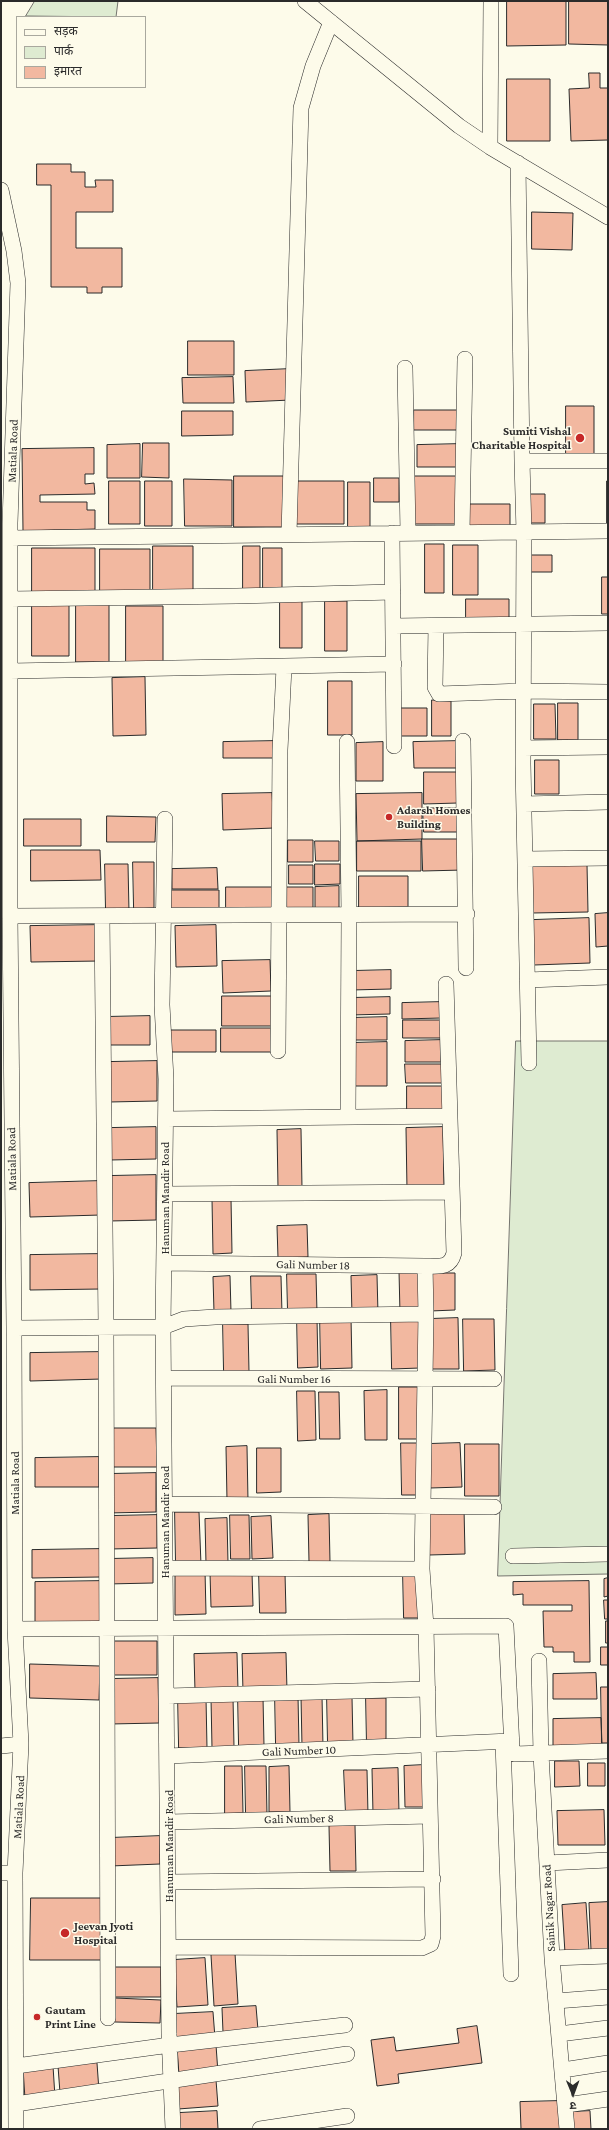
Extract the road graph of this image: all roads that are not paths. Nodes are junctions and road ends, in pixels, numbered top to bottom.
1 (305, 1) edge
2 (491, 1) edge
3 (331, 22) junction
4 (490, 147) junction
5 (518, 163) junction
6 (1, 190) edge
7 (608, 217) edge
8 (465, 359) dead end
9 (405, 368) dead end
10 (8, 370) edge
11 (522, 461) junction
12 (608, 461) edge
13 (6, 481) edge
14 (608, 531) edge
15 (462, 532) junction
16 (524, 532) junction
17 (392, 533) junction
18 (408, 533) junction
19 (288, 534) junction
20 (10, 538) junction
21 (6, 555) edge
22 (393, 592) junction
23 (10, 599) junction
24 (608, 623) edge
25 (524, 624) junction
26 (394, 626) junction
27 (436, 626) junction
28 (6, 636) edge
29 (394, 664) junction
30 (284, 667) junction
31 (10, 671) junction
32 (523, 691) junction
33 (608, 692) edge
34 (6, 733) edge
35 (463, 741) dead end
36 (347, 742) dead end
37 (394, 746) dead end
38 (608, 747) edge
39 (523, 748) junction
40 (608, 802) edge
41 (524, 804) junction
42 (165, 819) dead end
43 (6, 844) edge
44 (608, 858) edge
45 (525, 859) junction
46 (467, 914) junction
47 (163, 915) junction
48 (278, 915) junction
49 (349, 915) junction
50 (102, 916) junction
51 (7, 924) edge
52 (466, 968) dead end
53 (6, 974) edge
54 (608, 976) edge
55 (527, 980) junction
56 (446, 984) dead end
57 (278, 1051) dead end
58 (6, 1053) edge
59 (529, 1063) dead end
60 (6, 1108) edge
61 (449, 1116) junction
62 (348, 1117) junction
63 (166, 1118) junction
64 (7, 1168) edge
65 (451, 1192) junction
66 (165, 1194) junction
67 (7, 1234) edge
68 (164, 1263) junction
69 (425, 1266) junction
70 (8, 1300) edge
71 (426, 1314) junction
72 (106, 1327) junction
73 (163, 1327) junction
74 (14, 1328) junction
75 (8, 1358) edge
76 (164, 1378) junction
77 (424, 1379) junction
78 (494, 1379) dead end
79 (166, 1504) junction
80 (424, 1506) junction
81 (494, 1507) dead end
82 (608, 1554) edge
83 (513, 1556) dead end
84 (165, 1568) junction
85 (422, 1569) junction
86 (426, 1627) junction
87 (105, 1628) junction
88 (167, 1628) junction
89 (15, 1629) junction
90 (539, 1661) dead end
91 (428, 1689) junction
92 (167, 1696) junction
93 (507, 1742) junction
94 (21, 1744) junction
95 (1, 1746) edge
96 (429, 1746) junction
97 (608, 1751) edge
98 (541, 1754) junction
99 (168, 1756) junction
100 (430, 1816) junction
101 (168, 1822) junction
102 (608, 1860) edge
103 (547, 1863) junction
104 (8, 1873) edge
105 (433, 1879) junction
106 (169, 1882) junction
107 (169, 1947) junction
108 (608, 1956) edge
109 (552, 1958) junction
110 (511, 1974) dead end
111 (608, 1997) edge
112 (556, 2001) junction
113 (108, 2018) dead end
114 (345, 2025) dead end
115 (608, 2028) edge
116 (560, 2034) junction
117 (170, 2045) junction
118 (347, 2054) dead end
119 (608, 2063) edge
120 (16, 2066) junction
121 (563, 2070) junction
122 (171, 2081) junction
123 (608, 2099) edge
124 (16, 2104) junction
125 (566, 2104) junction
126 (347, 2116) dead end
127 (16, 2129) edge
128 (173, 2129) edge
129 (260, 2129) edge
130 (567, 2129) edge

1 - 3 street
2 - 4 street
3 - 4 street
3 - 19 street
4 - 5 street
5 - 7 street
5 - 11 street
6 - 10 street, Matiala Road
8 - 15 street
9 - 18 street
10 - 13 street, Matiala Road
11 - 12 street
11 - 16 street
13 - 20 street, Matiala Road
14 - 16 street
15 - 16 street
15 - 18 street
16 - 25 street
17 - 18 street
17 - 19 street
17 - 22 street
19 - 20 street
20 - 21 street, Matiala Road
21 - 23 street, Matiala Road
22 - 23 street
22 - 26 street
23 - 28 street, Matiala Road
24 - 25 street
25 - 27 street
25 - 32 street
26 - 27 street
26 - 29 street
27 - 32 street
28 - 31 street, Matiala Road
29 - 30 street
29 - 37 street
30 - 31 street
30 - 48 street
31 - 34 street, Matiala Road
32 - 33 street
32 - 39 street
34 - 43 street, Matiala Road
35 - 46 street
36 - 49 street
38 - 39 street
39 - 41 street
40 - 41 street
41 - 45 street
42 - 47 street, Hanuman Mandir Road
43 - 51 street, Matiala Road
44 - 45 street
45 - 55 street
46 - 49 street
46 - 52 street
47 - 48 street
47 - 50 street
47 - 63 street, Hanuman Mandir Road
48 - 49 street
48 - 57 street
49 - 62 street
50 - 51 street
50 - 72 street
51 - 53 street, Matiala Road
53 - 58 street, Matiala Road
54 - 55 street
55 - 59 street
56 - 61 street
58 - 60 street, Matiala Road
60 - 64 street, Matiala Road
61 - 62 street
61 - 65 street
62 - 63 street
63 - 66 street, Hanuman Mandir Road
64 - 67 street, Matiala Road
65 - 66 street
65 - 69 street, Gali Number 18
66 - 68 street, Hanuman Mandir Road
67 - 70 street, Matiala Road
68 - 69 street, Gali Number 18
68 - 73 street, Hanuman Mandir Road
69 - 71 street
70 - 74 street, Matiala Road
71 - 73 street
71 - 77 street
72 - 73 street
72 - 74 street
72 - 87 street
73 - 76 street, Hanuman Mandir Road
74 - 75 street, Matiala Road
75 - 89 street, Matiala Road
76 - 77 street, Gali Number 16
76 - 79 street, Hanuman Mandir Road
77 - 78 street, Gali Number 16
77 - 80 street
79 - 80 street
79 - 84 street, Hanuman Mandir Road
80 - 81 street
80 - 85 street
82 - 83 street
84 - 85 street
84 - 88 street, Hanuman Mandir Road
85 - 86 street
86 - 88 street
86 - 91 street
86 - 93 street
87 - 88 street
87 - 89 street
87 - 113 street
88 - 92 street, Hanuman Mandir Road
89 - 94 street, Matiala Road
90 - 98 street, Sainik Nagar Road
91 - 92 street
91 - 96 street
92 - 99 street, Hanuman Mandir Road
93 - 96 street, Gali Number 10
93 - 98 street
93 - 110 street
94 - 95 street
94 - 104 street, Matiala Road
96 - 99 street, Gali Number 10
96 - 100 street
97 - 98 street
98 - 103 street, Sainik Nagar Road
99 - 101 street, Hanuman Mandir Road
100 - 101 street, Gali Number 8
100 - 105 street
101 - 106 street, Hanuman Mandir Road
102 - 103 street
103 - 109 street, Sainik Nagar Road
104 - 120 street, Matiala Road
105 - 106 street
105 - 107 street
106 - 107 street, Hanuman Mandir Road
107 - 117 street, Hanuman Mandir Road
108 - 109 street
109 - 112 street, Sainik Nagar Road
111 - 112 street
112 - 116 street, Sainik Nagar Road
114 - 117 street
115 - 116 street
116 - 121 street, Sainik Nagar Road
117 - 120 street
117 - 122 street, Hanuman Mandir Road
118 - 122 street
119 - 121 street
120 - 124 street, Matiala Road
121 - 125 street, Sainik Nagar Road
122 - 124 street
122 - 128 street, Hanuman Mandir Road
123 - 125 street
124 - 127 street, Matiala Road
125 - 130 street, Sainik Nagar Road
126 - 129 street

